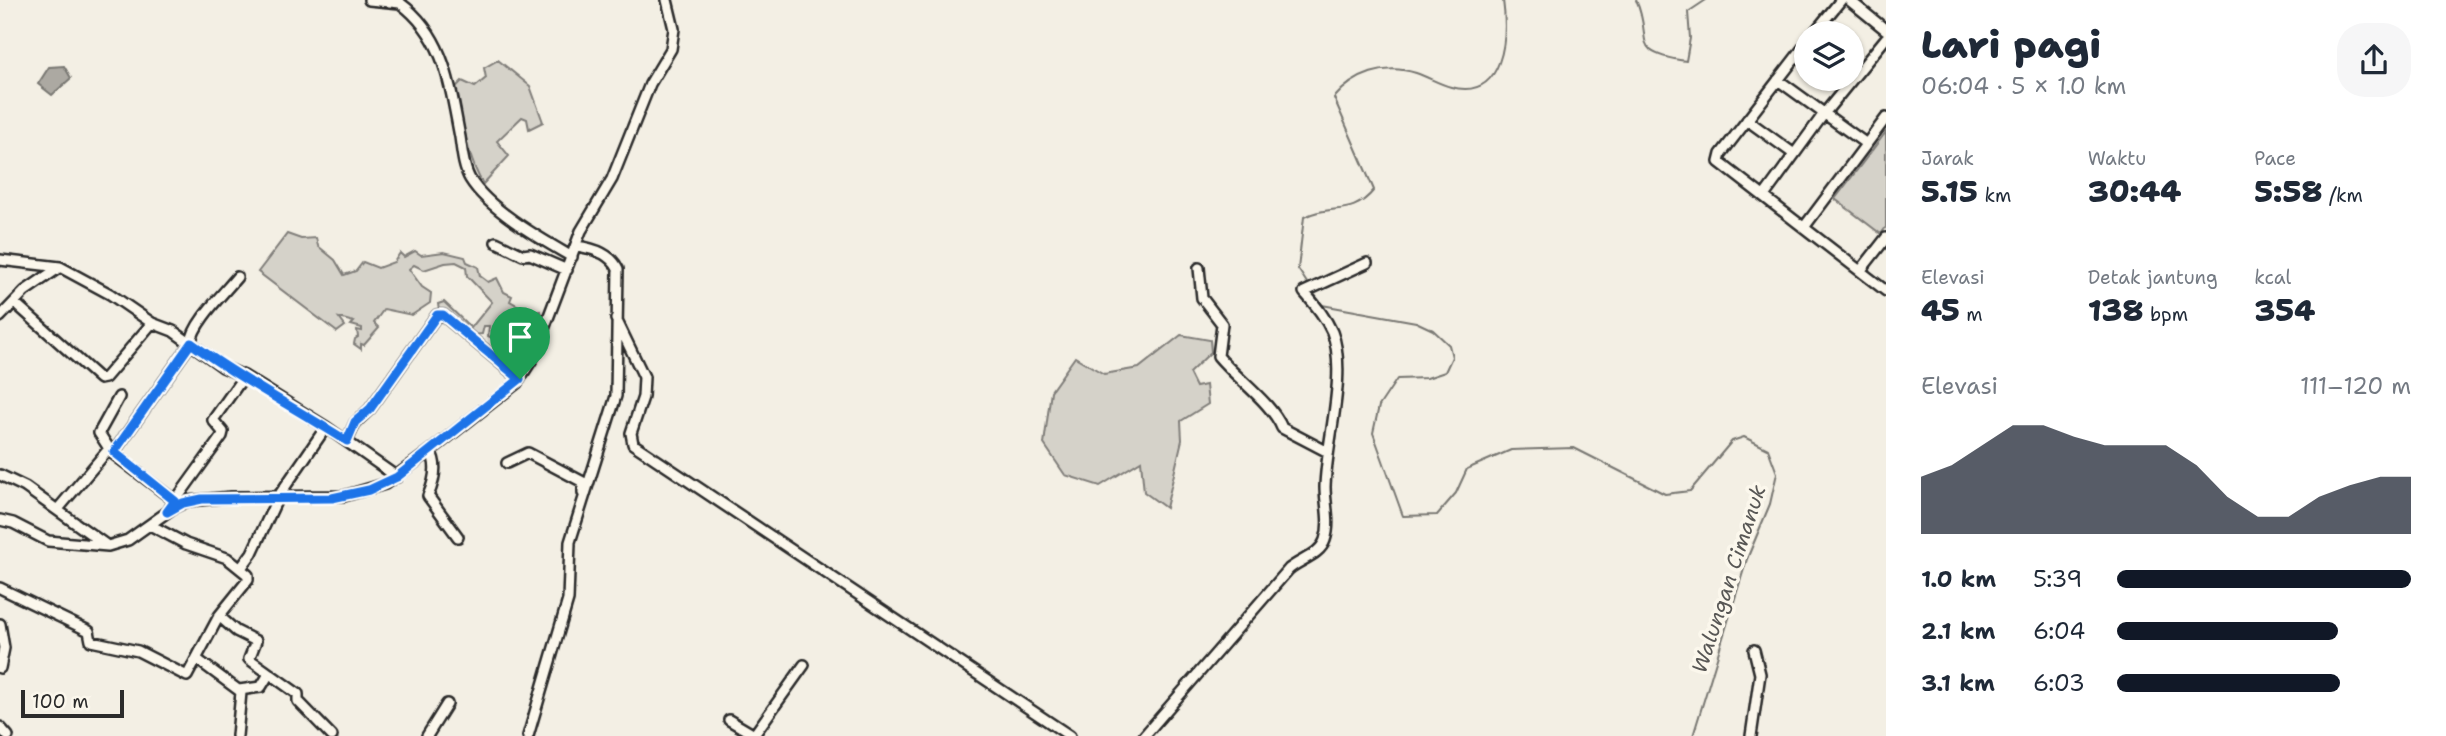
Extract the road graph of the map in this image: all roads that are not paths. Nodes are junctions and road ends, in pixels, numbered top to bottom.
1 (369, 0) edge
2 (388, 0) edge
3 (667, 0) edge
4 (1841, 0) edge
5 (1852, 1) edge
6 (1824, 21) edge
7 (1886, 30) edge
8 (1886, 38) edge
9 (1794, 59) edge
10 (1864, 61) edge
11 (1778, 80) junction
12 (1840, 91) edge
13 (1823, 115) junction
14 (1886, 118) edge
15 (1747, 120) junction
16 (1866, 143) junction
17 (1794, 154) junction
18 (1764, 196) junction
19 (1805, 226) junction
20 (1886, 238) edge
21 (495, 242) dead end
22 (576, 246) junction
23 (572, 257) junction
24 (0, 260) edge
25 (1367, 263) dead end
26 (60, 267) junction
27 (1199, 268) dead end
28 (567, 270) junction
29 (1861, 270) junction
30 (237, 277) dead end
31 (1886, 291) edge
32 (15, 303) junction
33 (0, 317) edge
34 (616, 319) junction
35 (152, 323) junction
36 (191, 343) junction
37 (244, 376) junction
38 (520, 379) junction
39 (119, 397) dead end
40 (326, 427) junction
41 (347, 441) junction
42 (112, 451) junction
43 (430, 451) junction
44 (1328, 452) junction
45 (507, 463) dead end
46 (0, 475) edge
47 (397, 477) junction
48 (278, 498) junction
49 (175, 501) junction
50 (583, 502) junction
51 (58, 509) junction
52 (167, 512) junction
53 (0, 520) edge
54 (150, 525) junction
55 (458, 537) dead end
56 (108, 546) junction
57 (241, 568) junction
58 (0, 588) edge
59 (219, 616) junction
60 (0, 624) edge
61 (1754, 650) dead end
62 (198, 660) junction
63 (804, 665) dead end
64 (0, 668) edge
65 (269, 674) junction
66 (239, 690) junction
67 (447, 704) dead end
68 (729, 720) dead end
69 (0, 727) edge
70 (750, 734) edge
71 (8, 736) edge
72 (237, 736) edge
73 (332, 736) edge
74 (427, 736) edge
75 (528, 736) edge
76 (1070, 736) edge
77 (1144, 736) edge
78 (1751, 736) edge

1 - 2 street
2 - 23 street
3 - 22 street
4 - 6 street
5 - 7 street
8 - 10 street
9 - 11 street
11 - 13 street
11 - 15 street
12 - 13 street
13 - 16 street
13 - 17 street
14 - 16 street
15 - 17 street
15 - 18 street
16 - 19 street
17 - 18 street
18 - 19 street
19 - 29 street
20 - 29 street
21 - 28 street
22 - 23 street
22 - 34 street
23 - 28 street
24 - 26 street
25 - 44 street
26 - 32 street
26 - 35 street
27 - 44 street
28 - 38 street
29 - 31 street
30 - 36 street
32 - 33 street
32 - 35 street
34 - 50 street
34 - 76 street
35 - 36 street
36 - 37 street
36 - 42 street
37 - 40 street
37 - 49 street
38 - 41 street
38 - 43 street
39 - 42 street
40 - 41 street
40 - 48 street
41 - 47 street
42 - 49 street
42 - 51 street
43 - 47 street
43 - 55 street
44 - 77 street
45 - 50 street
46 - 51 street
47 - 48 street
48 - 52 street
48 - 57 street
49 - 52 street
50 - 75 street
51 - 56 street
52 - 54 street
53 - 56 street
54 - 56 street
54 - 57 street
57 - 59 street
58 - 62 street
59 - 62 street
59 - 65 street
60 - 64 street
61 - 78 street
62 - 66 street
63 - 70 street
65 - 66 street
65 - 73 street
66 - 72 street
67 - 74 street
68 - 70 street
69 - 71 street

